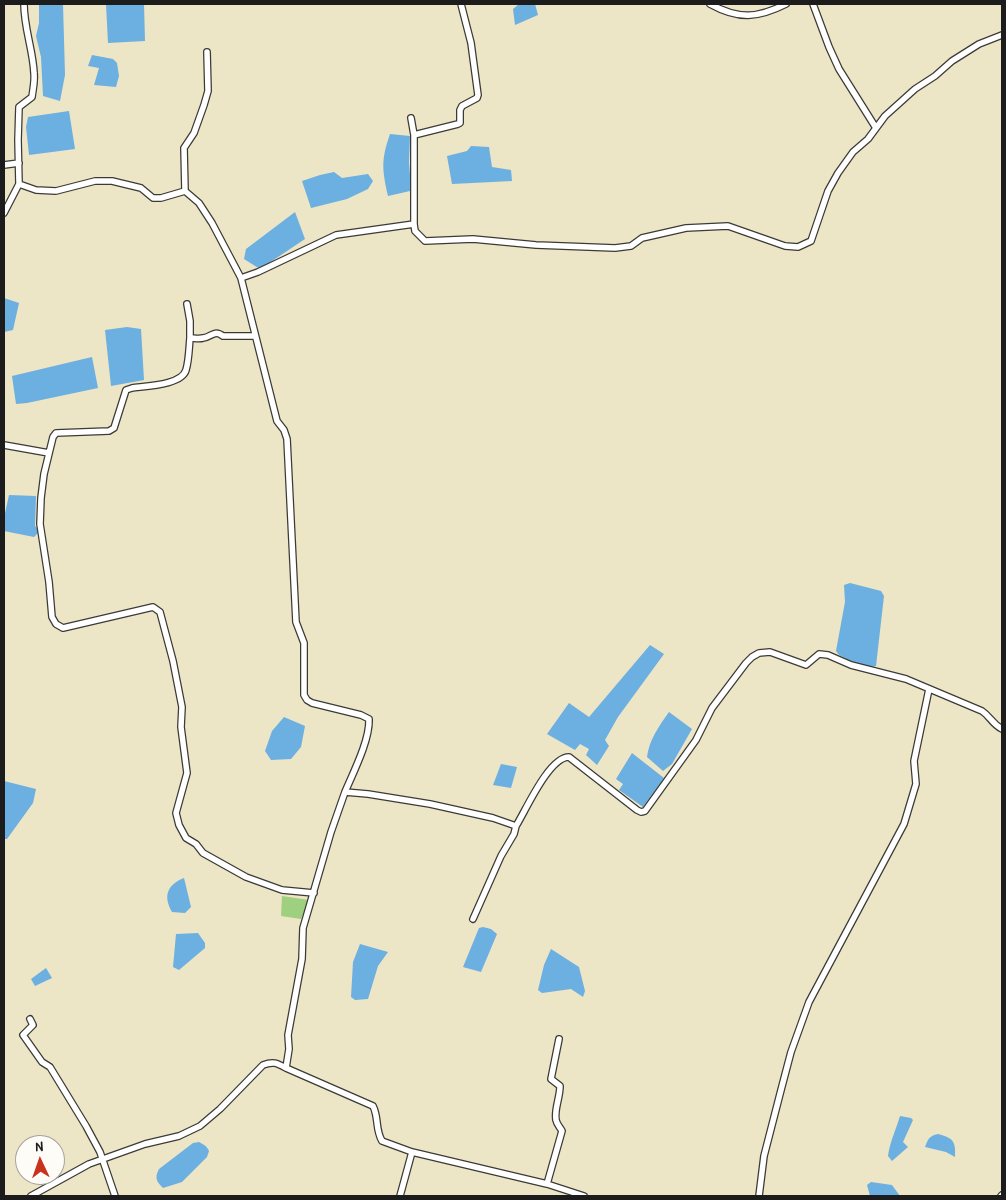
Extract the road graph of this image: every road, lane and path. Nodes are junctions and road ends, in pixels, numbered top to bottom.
1 (24, 4) edge
2 (461, 4) edge
3 (710, 4) edge
4 (786, 4) edge
5 (813, 4) edge
6 (1002, 35) edge
7 (207, 52) dead end
8 (412, 118) dead end
9 (876, 128) junction
10 (414, 135) junction
11 (19, 163) junction
12 (4, 165) edge
13 (19, 184) junction
14 (185, 192) junction
15 (4, 212) edge
16 (414, 224) junction
17 (241, 278) junction
18 (187, 304) dead end
19 (254, 336) junction
20 (190, 338) junction
21 (4, 445) edge
22 (49, 453) junction
23 (929, 689) junction
24 (1002, 729) edge
25 (345, 792) junction
26 (516, 826) junction
27 (314, 893) junction
28 (473, 919) dead end
29 (30, 1019) dead end
30 (560, 1039) dead end
31 (286, 1068) junction
32 (412, 1152) junction
33 (101, 1160) junction
34 (547, 1184) junction
35 (31, 1196) edge
36 (115, 1196) edge
37 (400, 1196) edge
38 (584, 1196) edge
39 (759, 1196) edge

1 - 11 street
2 - 10 street
3 - 4 street
5 - 9 street
6 - 9 street
7 - 14 street
8 - 10 street
9 - 16 street
10 - 16 street
11 - 12 street
11 - 13 street
13 - 14 street
13 - 15 street
14 - 17 street
16 - 17 street
17 - 19 street
18 - 20 street
19 - 20 street
19 - 25 street
20 - 22 street
21 - 22 street
22 - 27 street
23 - 24 street
23 - 26 street
23 - 39 street
25 - 26 street
25 - 27 street
26 - 28 street
27 - 31 street
29 - 33 street
30 - 34 street
31 - 32 street
31 - 33 street
32 - 34 street
32 - 37 street
33 - 35 street
33 - 36 street
34 - 38 street

